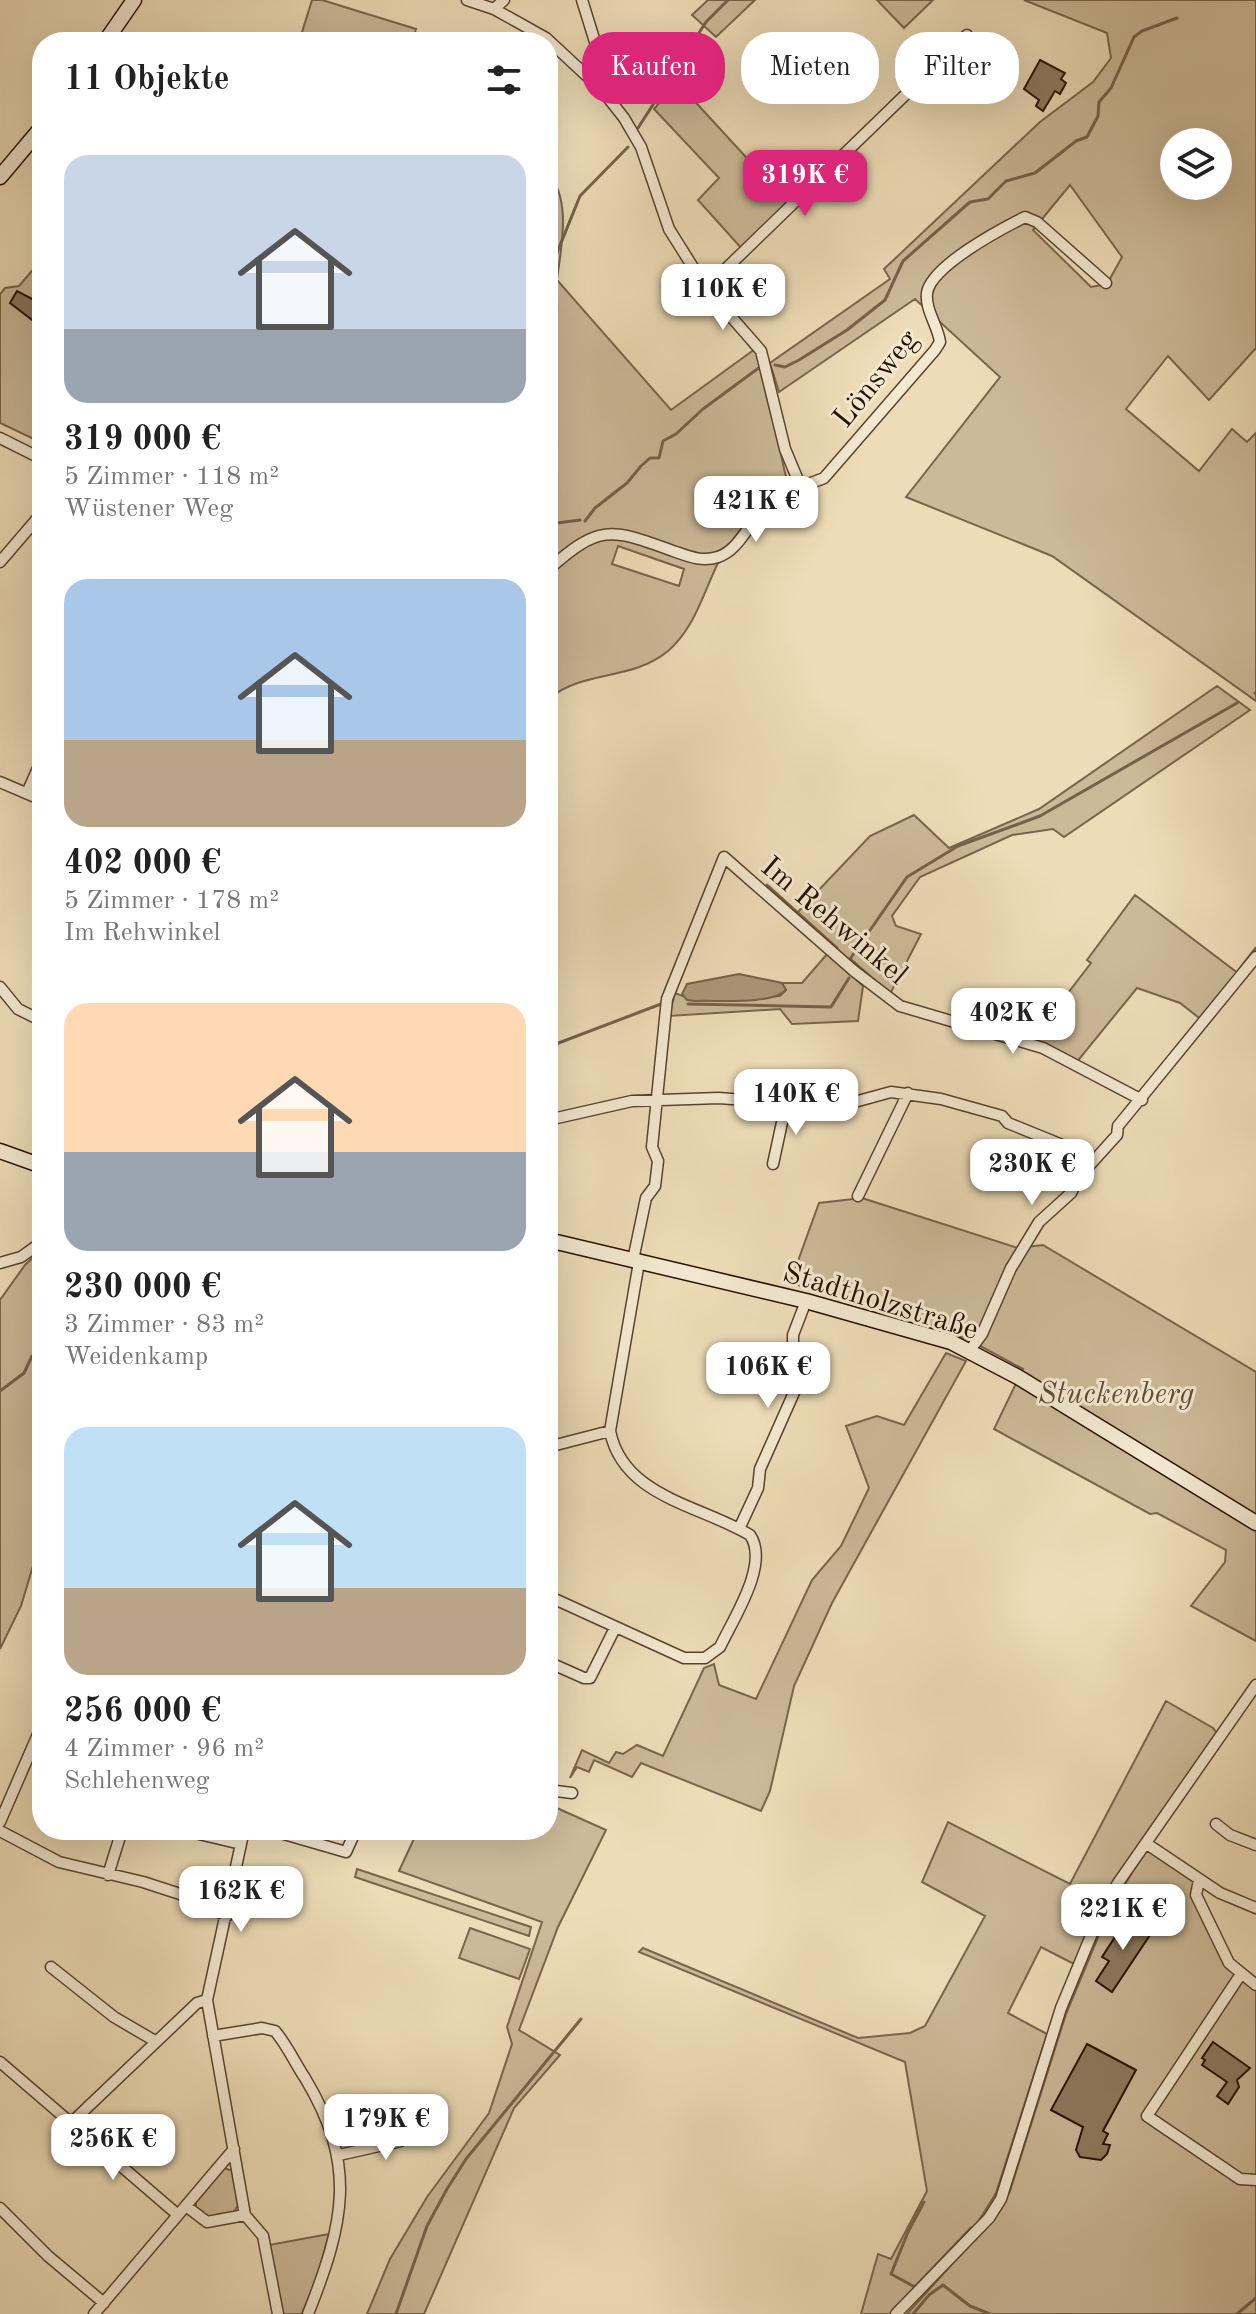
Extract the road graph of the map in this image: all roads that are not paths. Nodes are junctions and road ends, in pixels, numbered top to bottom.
1 (134, 0) edge
2 (467, 0) edge
3 (504, 0) edge
4 (582, 0) edge
5 (494, 9) junction
6 (112, 32) edge
7 (535, 32) edge
8 (592, 32) edge
9 (558, 49) edge
10 (582, 71) edge
11 (612, 104) edge
12 (896, 104) edge
13 (32, 139) edge
14 (0, 177) edge
15 (1106, 283) dead end
16 (706, 288) junction
17 (0, 438) edge
18 (32, 454) edge
19 (800, 485) junction
20 (32, 525) edge
21 (558, 561) edge
22 (0, 562) edge
23 (0, 782) edge
24 (32, 782) edge
25 (27, 793) junction
26 (32, 795) edge
27 (1256, 957) edge
28 (0, 987) edge
29 (32, 1016) edge
30 (908, 1093) junction
31 (656, 1100) junction
32 (1142, 1100) junction
33 (786, 1104) junction
34 (558, 1117) edge
35 (0, 1151) edge
36 (32, 1162) edge
37 (773, 1164) dead end
38 (1090, 1164) junction
39 (858, 1196) dead end
40 (558, 1242) edge
41 (32, 1249) edge
42 (636, 1261) junction
43 (0, 1263) edge
44 (806, 1301) junction
45 (970, 1350) junction
46 (610, 1431) junction
47 (558, 1444) edge
48 (1256, 1523) edge
49 (739, 1529) junction
50 (558, 1601) edge
51 (615, 1628) junction
52 (558, 1666) edge
53 (1256, 1685) edge
54 (32, 1748) edge
55 (558, 1791) edge
56 (572, 1793) dead end
57 (0, 1822) edge
58 (1216, 1824) dead end
59 (0, 1831) edge
60 (119, 1840) edge
61 (224, 1840) edge
62 (242, 1840) edge
63 (305, 1840) edge
64 (351, 1840) edge
65 (241, 1844) junction
66 (1147, 1844) junction
67 (1256, 1845) edge
68 (108, 1875) junction
69 (1199, 1880) junction
70 (1254, 1903) edge
71 (227, 1916) junction
72 (51, 1967) dead end
73 (1241, 1974) junction
74 (1256, 1985) edge
75 (207, 2000) junction
76 (213, 2036) junction
77 (155, 2041) junction
78 (0, 2062) edge
79 (71, 2123) junction
80 (409, 2130) dead end
81 (234, 2149) junction
82 (339, 2155) junction
83 (1256, 2180) edge
84 (0, 2208) edge
85 (182, 2211) junction
86 (245, 2215) junction
87 (104, 2303) junction
88 (94, 2314) edge
89 (278, 2314) edge
90 (308, 2314) edge
91 (896, 2314) edge

1 - 6 street
2 - 5 street
3 - 5 street
4 - 8 street
5 - 7 street
9 - 10 street
11 - 16 street
12 - 16 street
13 - 14 street
15 - 19 street, Lönsweg
16 - 19 street
17 - 18 street
19 - 21 street
20 - 22 street
23 - 25 street
24 - 25 street
25 - 26 street
27 - 32 street
28 - 29 street
30 - 33 street
30 - 38 street
30 - 39 street
31 - 32 street, Im Rehwinkel
31 - 33 street
31 - 34 street
31 - 42 street
32 - 38 street
33 - 37 street
35 - 36 street
38 - 45 street
40 - 42 street, Stadtholzstraße
41 - 43 street
42 - 44 street, Stadtholzstraße
42 - 46 street
44 - 45 street, Stadtholzstraße
44 - 49 street
45 - 48 street, Stadtholzstraße
46 - 47 street
46 - 49 street
49 - 51 street
50 - 51 street
51 - 52 street
53 - 66 street
54 - 57 street
55 - 56 street
58 - 67 street
59 - 68 street
60 - 68 street
61 - 65 street
62 - 65 street
63 - 64 street
65 - 71 street
66 - 69 street
66 - 91 street
68 - 71 street
69 - 70 street
69 - 73 street
71 - 75 street
72 - 77 street
73 - 74 street
73 - 83 street
75 - 76 street
75 - 77 street
76 - 81 street
76 - 82 street
77 - 79 street
78 - 79 street
79 - 85 street
80 - 82 street
81 - 85 street
81 - 86 street
82 - 90 street
84 - 87 street
85 - 86 street
85 - 87 street
86 - 89 street
87 - 88 street

